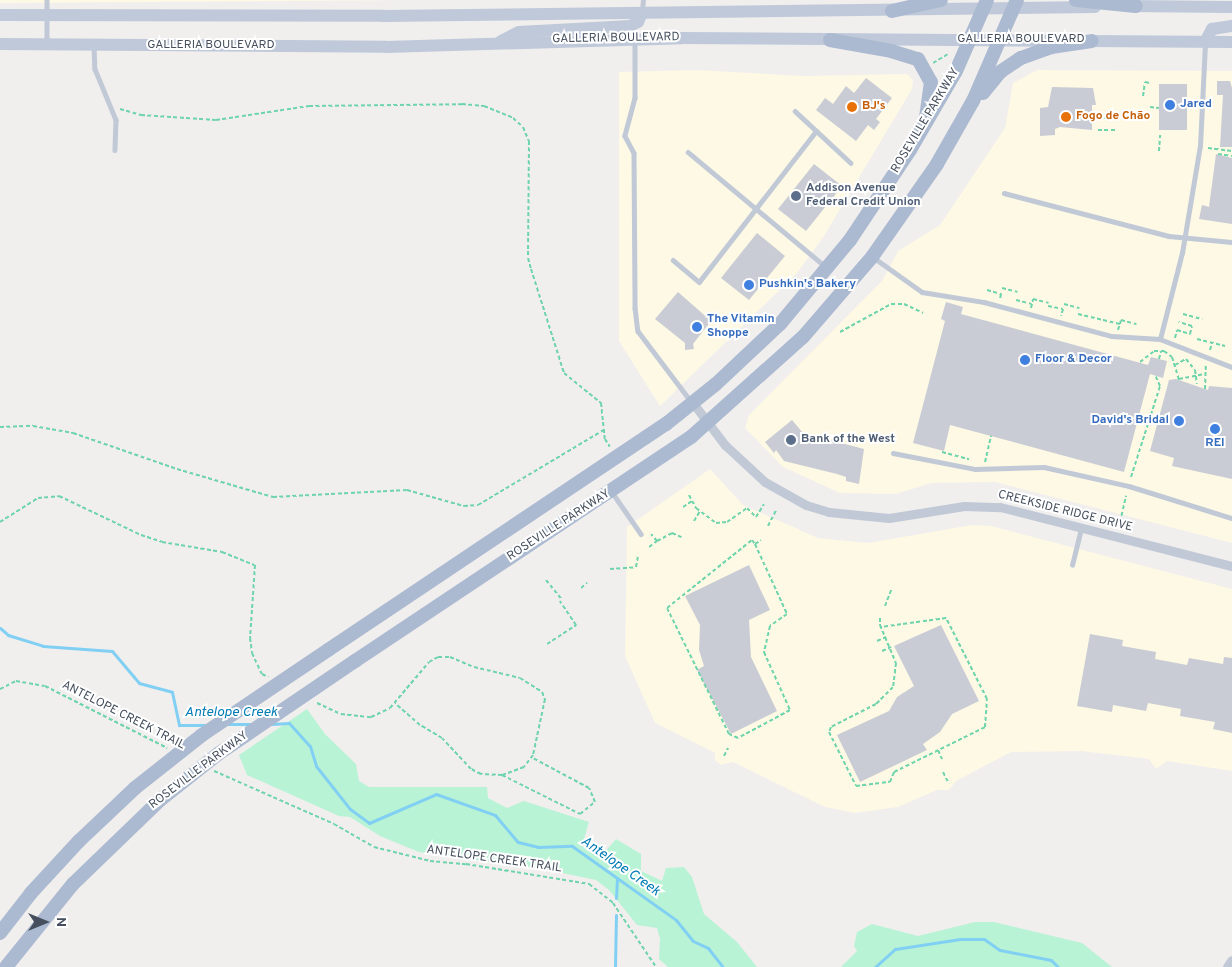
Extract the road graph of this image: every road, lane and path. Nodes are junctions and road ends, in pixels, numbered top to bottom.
1 (47, 0) edge
2 (643, 0) edge
3 (942, 0) edge
4 (1076, 0) edge
5 (1015, 4) edge
6 (985, 5) edge
7 (1136, 6) junction
8 (1232, 7) edge
9 (892, 11) junction
10 (642, 13) junction
11 (0, 14) edge
12 (47, 15) junction
13 (1232, 26) edge
14 (635, 38) junction
15 (830, 40) junction
16 (971, 41) junction
17 (1000, 41) junction
18 (1092, 41) junction
19 (1205, 42) junction
20 (1232, 42) edge
21 (496, 43) junction
22 (0, 44) edge
23 (48, 45) junction
24 (94, 45) junction
25 (948, 54) dead end
26 (930, 65) dead end
27 (1150, 82) dead end
28 (1143, 96) dead end
29 (111, 105) junction
30 (1150, 107) dead end
31 (1159, 108) dead end
32 (795, 111) dead end
33 (1098, 118) dead end
34 (1115, 118) dead end
35 (959, 127) junction
36 (1098, 130) dead end
37 (1115, 130) dead end
38 (816, 131) junction
39 (1160, 135) dead end
40 (1208, 148) dead end
41 (115, 150) dead end
42 (910, 150) junction
43 (1227, 150) junction
44 (1159, 151) dead end
45 (1232, 151) edge
46 (688, 152) dead end
47 (1218, 154) dead end
48 (1226, 155) junction
49 (1232, 156) edge
50 (851, 163) dead end
51 (1004, 193) dead end
52 (757, 209) junction
53 (1184, 237) junction
54 (1232, 242) edge
55 (872, 257) junction
56 (673, 260) dead end
57 (828, 268) junction
58 (1002, 288) dead end
59 (1018, 292) dead end
60 (1016, 300) dead end
61 (1032, 304) dead end
62 (1064, 304) dead end
63 (1079, 308) dead end
64 (923, 313) dead end
65 (1078, 314) dead end
66 (1183, 314) dead end
67 (1202, 319) dead end
68 (1179, 322) dead end
69 (1120, 324) dead end
70 (840, 332) dead end
71 (1160, 339) junction
72 (1196, 339) dead end
73 (1174, 344) junction
74 (1226, 346) dead end
75 (1161, 351) junction
76 (1196, 353) junction
77 (1159, 359) dead end
78 (1186, 359) junction
79 (1140, 362) dead end
80 (1175, 365) junction
81 (1206, 367) dead end
82 (1232, 367) edge
83 (1205, 374) junction
84 (1155, 375) dead end
85 (1196, 376) junction
86 (1197, 384) dead end
87 (1204, 389) dead end
88 (693, 403) junction
89 (708, 424) junction
90 (0, 427) edge
91 (604, 430) junction
92 (992, 436) dead end
93 (893, 452) dead end
94 (942, 452) dead end
95 (617, 457) junction
96 (1131, 477) dead end
97 (612, 492) junction
98 (689, 495) dead end
99 (1126, 496) dead end
100 (692, 501) junction
101 (764, 504) dead end
102 (683, 507) dead end
103 (776, 510) dead end
104 (700, 511) junction
105 (1232, 518) edge
106 (694, 521) dead end
107 (0, 522) edge
108 (1120, 522) dead end
109 (768, 526) dead end
110 (1081, 528) junction
111 (641, 534) dead end
112 (651, 534) dead end
113 (683, 538) dead end
114 (761, 540) dead end
115 (657, 542) junction
116 (755, 544) junction
117 (649, 547) dead end
118 (638, 556) dead end
119 (1072, 565) dead end
120 (1232, 566) edge
121 (610, 569) dead end
122 (546, 580) dead end
123 (587, 583) dead end
124 (580, 588) dead end
125 (892, 588) dead end
126 (885, 606) dead end
127 (880, 618) dead end
128 (881, 627) junction
129 (886, 637) junction
130 (877, 641) dead end
131 (547, 644) dead end
132 (891, 647) junction
133 (882, 651) dead end
134 (271, 678) dead end
135 (0, 689) edge
136 (312, 700) dead end
137 (395, 702) junction
138 (168, 748) dead end
139 (728, 748) dead end
140 (938, 750) junction
141 (724, 756) dead end
142 (531, 757) junction
143 (942, 759) dead end
144 (213, 771) dead end
145 (943, 772) dead end
146 (502, 775) junction
147 (949, 784) dead end
148 (2, 930) edge
149 (1232, 961) edge
150 (6, 967) edge
151 (656, 967) edge
152 (1228, 967) edge

1 - 12 lane
2 - 10 lane
3 - 9 main road
4 - 7 main road
5 - 6 main road, GALLERIA BOULEVARD
5 - 7 main road, GALLERIA BOULEVARD
5 - 17 main road, ROSEVILLE PARKWAY
6 - 9 main road, GALLERIA BOULEVARD
6 - 16 main road, ROSEVILLE PARKWAY
7 - 8 main road, GALLERIA BOULEVARD
9 - 10 main road, GALLERIA BOULEVARD
10 - 12 main road, GALLERIA BOULEVARD
10 - 21 main road
11 - 12 main road, GALLERIA BOULEVARD
12 - 23 lane
13 - 19 main road
14 - 15 main road, GALLERIA BOULEVARD
14 - 21 main road, GALLERIA BOULEVARD
14 - 88 lane
15 - 16 main road, GALLERIA BOULEVARD
15 - 42 main road
16 - 17 main road, GALLERIA BOULEVARD
16 - 42 main road, ROSEVILLE PARKWAY
17 - 18 main road, GALLERIA BOULEVARD
17 - 35 main road, ROSEVILLE PARKWAY
18 - 19 main road, GALLERIA BOULEVARD
18 - 35 main road
19 - 20 main road, GALLERIA BOULEVARD
19 - 53 lane
21 - 24 main road, GALLERIA BOULEVARD
22 - 23 main road, GALLERIA BOULEVARD
23 - 24 main road, GALLERIA BOULEVARD
24 - 29 lane
25 - 26 path
27 - 28 path
29 - 41 lane
29 - 91 path
30 - 31 path
32 - 38 lane
33 - 34 path
35 - 55 main road, ROSEVILLE PARKWAY
36 - 37 path
38 - 50 lane
38 - 52 lane
39 - 44 path
40 - 43 path
42 - 57 main road, ROSEVILLE PARKWAY
43 - 45 path
43 - 48 path
46 - 52 lane
47 - 48 path
48 - 49 path
51 - 53 lane
52 - 56 lane
52 - 57 lane
53 - 54 lane
53 - 71 lane
55 - 71 lane
55 - 89 main road, ROSEVILLE PARKWAY
57 - 88 main road, ROSEVILLE PARKWAY
58 - 59 path
60 - 61 path
62 - 63 path
64 - 70 path
65 - 69 path
66 - 67 path
68 - 73 path
71 - 73 lane
72 - 74 path
73 - 76 lane
75 - 77 path
75 - 79 path
75 - 80 path
76 - 78 path
76 - 82 lane
78 - 80 path
78 - 85 path
80 - 85 path
81 - 83 path
83 - 85 path
83 - 87 path
84 - 96 path
85 - 86 path
88 - 89 street, CREEKSIDE RIDGE DRIVE
88 - 95 main road, ROSEVILLE PARKWAY
89 - 97 main road, ROSEVILLE PARKWAY
89 - 110 street, CREEKSIDE RIDGE DRIVE
90 - 91 path
91 - 95 path
92 - 94 path
93 - 105 lane
95 - 148 main road, ROSEVILLE PARKWAY, bridge
97 - 111 lane
97 - 150 main road, ROSEVILLE PARKWAY, bridge
98 - 100 path
99 - 108 path
100 - 102 path
100 - 104 path
101 - 104 path
103 - 109 path
104 - 106 path
107 - 134 path
110 - 119 lane
110 - 120 street, CREEKSIDE RIDGE DRIVE
112 - 115 path
113 - 115 path
114 - 116 path
115 - 117 path
116 - 116 path
118 - 121 path
122 - 131 path
123 - 124 path
125 - 126 path
127 - 128 path
128 - 129 path
128 - 140 path
129 - 130 path
129 - 132 path
132 - 133 path
132 - 140 path
135 - 138 path, ANTELOPE CREEK TRAIL
136 - 137 path
137 - 142 path
137 - 146 path
139 - 141 path
140 - 143 path
142 - 146 path
142 - 146 path
144 - 151 path, ANTELOPE CREEK TRAIL
145 - 147 path
149 - 152 street

